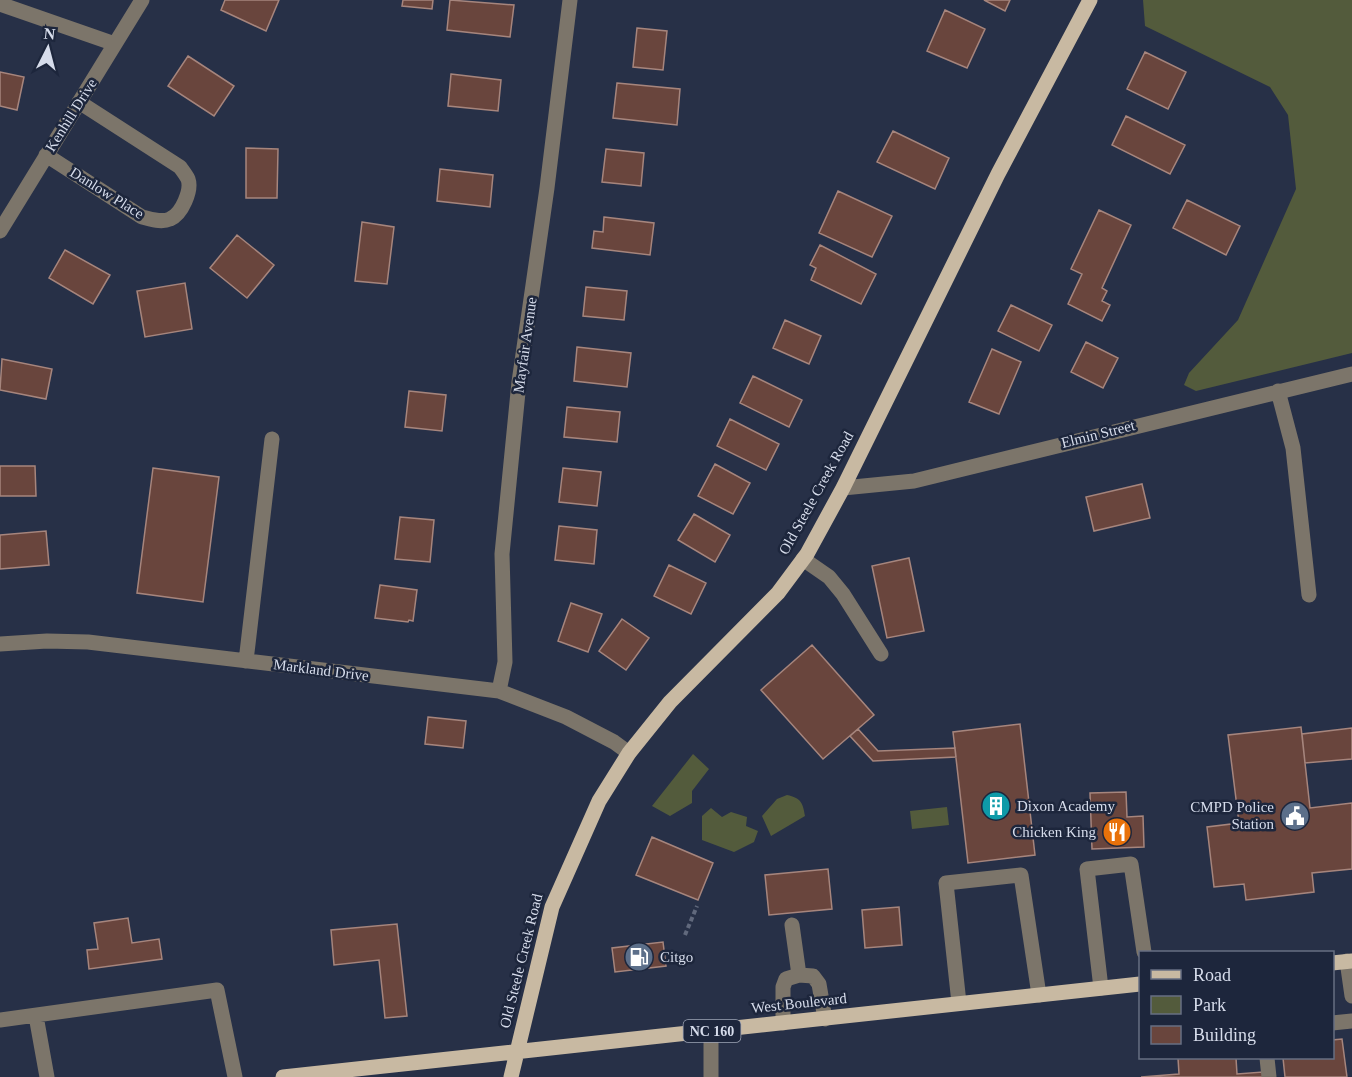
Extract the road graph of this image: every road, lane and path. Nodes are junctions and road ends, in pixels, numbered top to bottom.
1 (142, 0) edge
2 (570, 0) edge
3 (1090, 0) edge
4 (0, 4) edge
5 (116, 44) junction
6 (79, 102) junction
7 (46, 155) junction
8 (0, 231) edge
9 (1352, 374) edge
10 (1278, 391) junction
11 (272, 439) dead end
12 (843, 488) junction
13 (803, 559) junction
14 (1309, 595) dead end
15 (0, 644) edge
16 (881, 654) dead end
17 (246, 661) junction
18 (499, 690) junction
19 (629, 753) junction
20 (697, 906) dead end
21 (792, 926) dead end
22 (686, 935) dead end
23 (1144, 951) edge
24 (1344, 961) edge
25 (799, 975) junction
26 (1139, 984) edge
27 (1101, 988) junction
28 (1039, 995) junction
29 (1352, 996) edge
30 (959, 1004) junction
31 (36, 1016) junction
32 (825, 1018) junction
33 (0, 1020) edge
34 (1352, 1021) edge
35 (783, 1023) junction
36 (1334, 1023) edge
37 (711, 1031) junction
38 (517, 1052) junction
39 (1267, 1059) edge
40 (47, 1077) edge
41 (235, 1077) edge
42 (283, 1077) edge
43 (511, 1077) edge
44 (711, 1077) edge
45 (1269, 1077) edge

1 - 5 street, Kenhill Drive
2 - 18 street, Mayfair Avenue
3 - 12 main road, Old Steele Creek Road
4 - 5 street
5 - 6 street, Kenhill Drive
6 - 7 street, Kenhill Drive
6 - 7 street, Danlow Place
7 - 8 street, Kenhill Drive
9 - 10 street, Elmin Street
10 - 12 street, Elmin Street
10 - 14 street
11 - 17 street
12 - 13 main road, Old Steele Creek Road
13 - 16 street
13 - 19 main road, Old Steele Creek Road
15 - 17 street, Markland Drive
17 - 18 street, Markland Drive
18 - 19 street, Markland Drive
19 - 38 main road, Old Steele Creek Road
20 - 22 path
21 - 25 street
23 - 27 street
24 - 29 street
25 - 32 street
25 - 35 street
26 - 27 main road, West Boulevard / NC 160
27 - 28 main road, West Boulevard / NC 160
28 - 30 main road, West Boulevard / NC 160
28 - 30 street
30 - 32 main road, West Boulevard / NC 160
31 - 33 street
31 - 40 street
31 - 41 street
32 - 35 main road, West Boulevard / NC 160
34 - 36 street
35 - 37 main road, West Boulevard / NC 160
37 - 38 main road, West Boulevard / NC 160
37 - 44 street
38 - 42 main road, West Boulevard / NC 160
38 - 43 main road, Old Steele Creek Road
39 - 45 street

